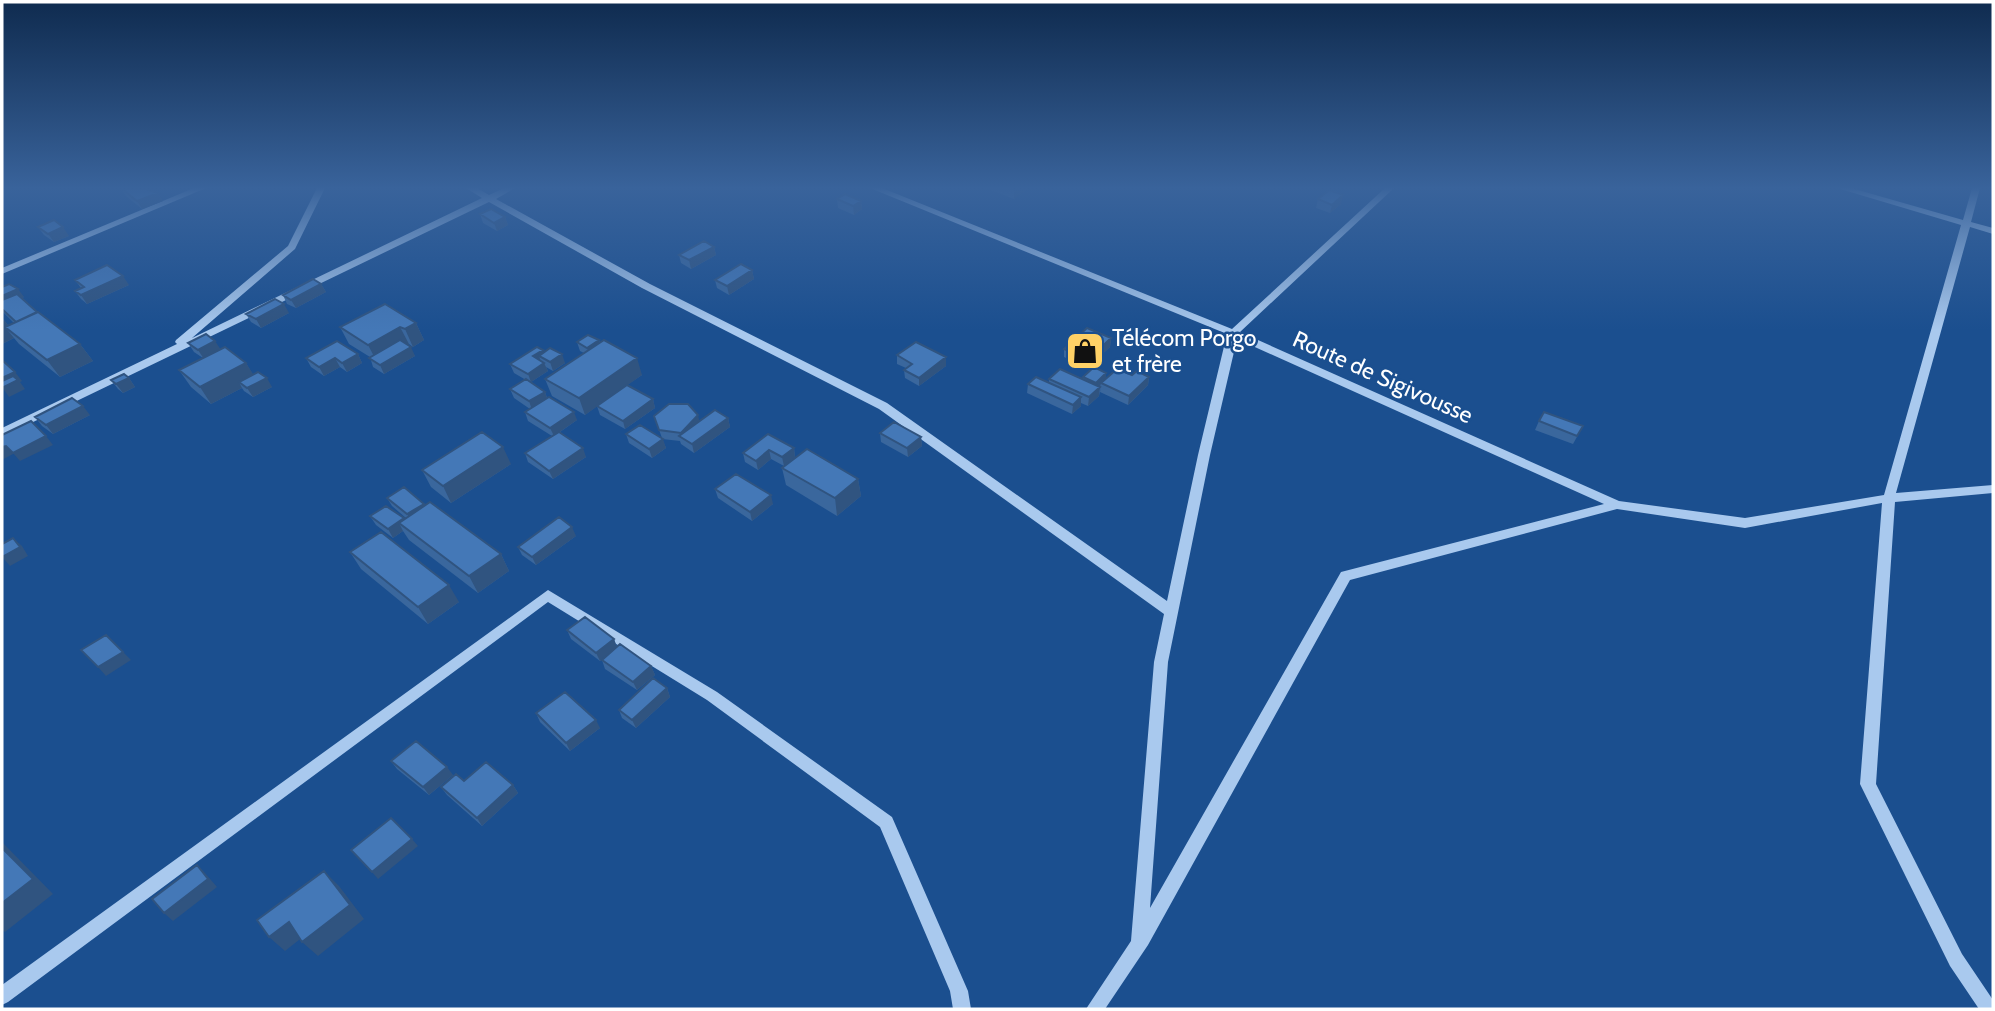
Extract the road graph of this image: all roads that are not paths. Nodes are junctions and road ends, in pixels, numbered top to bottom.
1 (88, 235) edge
2 (298, 235) edge
3 (413, 235) edge
4 (556, 235) edge
5 (991, 235) edge
6 (1339, 235) edge
7 (1964, 235) edge
8 (2, 271) edge
9 (1233, 333) junction
10 (164, 355) junction
11 (2, 433) edge
12 (1993, 489) edge
13 (1889, 498) junction
14 (1617, 505) junction
15 (1172, 612) junction
16 (1139, 944) junction
17 (2, 996) edge
18 (962, 1009) edge
19 (1095, 1009) edge
20 (1989, 1009) edge

1 - 8 street
2 - 10 street
3 - 10 street
4 - 15 street
5 - 9 street, Route de Sigivousse
6 - 9 street
7 - 13 street
9 - 14 street, Route de Sigivousse
9 - 15 street
10 - 11 street
12 - 13 street, Route de Sigivousse
13 - 14 street, Route de Sigivousse
13 - 20 street
14 - 16 street
15 - 16 street
16 - 19 street
17 - 18 street

